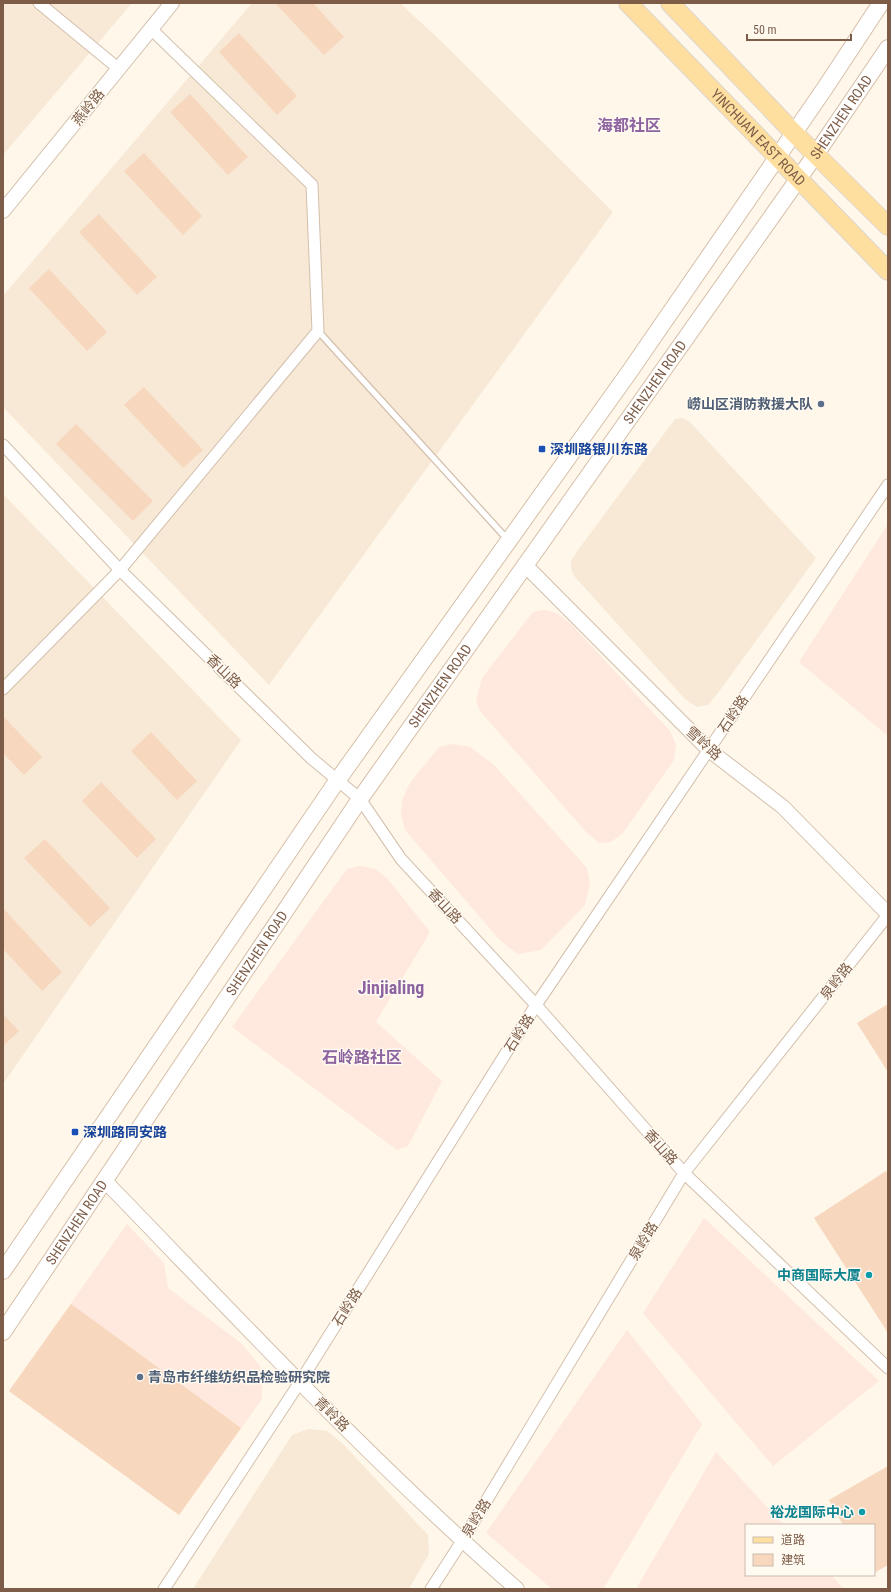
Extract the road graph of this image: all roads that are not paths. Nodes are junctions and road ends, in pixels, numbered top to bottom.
1 (39, 3) edge
2 (172, 3) edge
3 (628, 3) edge
4 (670, 3) edge
5 (881, 3) edge
6 (151, 29) junction
7 (888, 48) edge
8 (119, 69) junction
9 (794, 132) junction
10 (816, 154) junction
11 (777, 158) junction
12 (798, 178) junction
13 (3, 212) edge
14 (888, 226) edge
15 (888, 271) edge
16 (318, 331) junction
17 (3, 445) edge
18 (888, 485) edge
19 (509, 540) junction
20 (525, 565) junction
21 (120, 570) junction
22 (3, 688) edge
23 (709, 750) junction
24 (337, 781) junction
25 (360, 799) junction
26 (888, 914) edge
27 (536, 1006) junction
28 (684, 1173) junction
29 (104, 1180) junction
30 (3, 1271) edge
31 (3, 1332) edge
32 (888, 1368) edge
33 (300, 1382) junction
34 (462, 1541) junction
35 (164, 1589) edge
36 (431, 1589) edge
37 (517, 1589) edge

1 - 8 street
2 - 6 street, 燕岭路
3 - 11 main road, YINCHUAN EAST ROAD
4 - 9 main road, YINCHUAN EAST ROAD
5 - 9 main road, SHENZHEN ROAD
6 - 8 street, 燕岭路
6 - 16 street
7 - 10 main road, SHENZHEN ROAD
8 - 13 street, 燕岭路
9 - 10 main road, YINCHUAN EAST ROAD
9 - 11 main road, SHENZHEN ROAD
10 - 12 main road, SHENZHEN ROAD
10 - 14 main road, YINCHUAN EAST ROAD
11 - 12 main road, YINCHUAN EAST ROAD
11 - 19 main road, SHENZHEN ROAD
12 - 15 main road, YINCHUAN EAST ROAD
12 - 20 main road, SHENZHEN ROAD
16 - 19 lane
16 - 21 street
17 - 21 street, 香山路
18 - 23 street, 石岭路 / 石岭路
19 - 24 main road, SHENZHEN ROAD
20 - 23 street, 雪岭路
20 - 25 main road, SHENZHEN ROAD
21 - 22 street
21 - 24 street, 香山路
23 - 26 street, 雪岭路
23 - 27 street, 石岭路 / 石岭路
24 - 25 street, 香山路
24 - 30 main road, SHENZHEN ROAD
25 - 27 street, 香山路
25 - 29 main road, SHENZHEN ROAD
26 - 28 street, 泉岭路
27 - 28 street, 香山路
27 - 33 street, 石岭路 / 石岭路
28 - 32 street, 香山路
28 - 34 street, 泉岭路
29 - 31 main road, SHENZHEN ROAD
29 - 33 street, 青岭路
33 - 34 street, 青岭路
33 - 35 street, 石岭路 / 石岭路
34 - 36 street, 泉岭路
34 - 37 street, 青岭路

